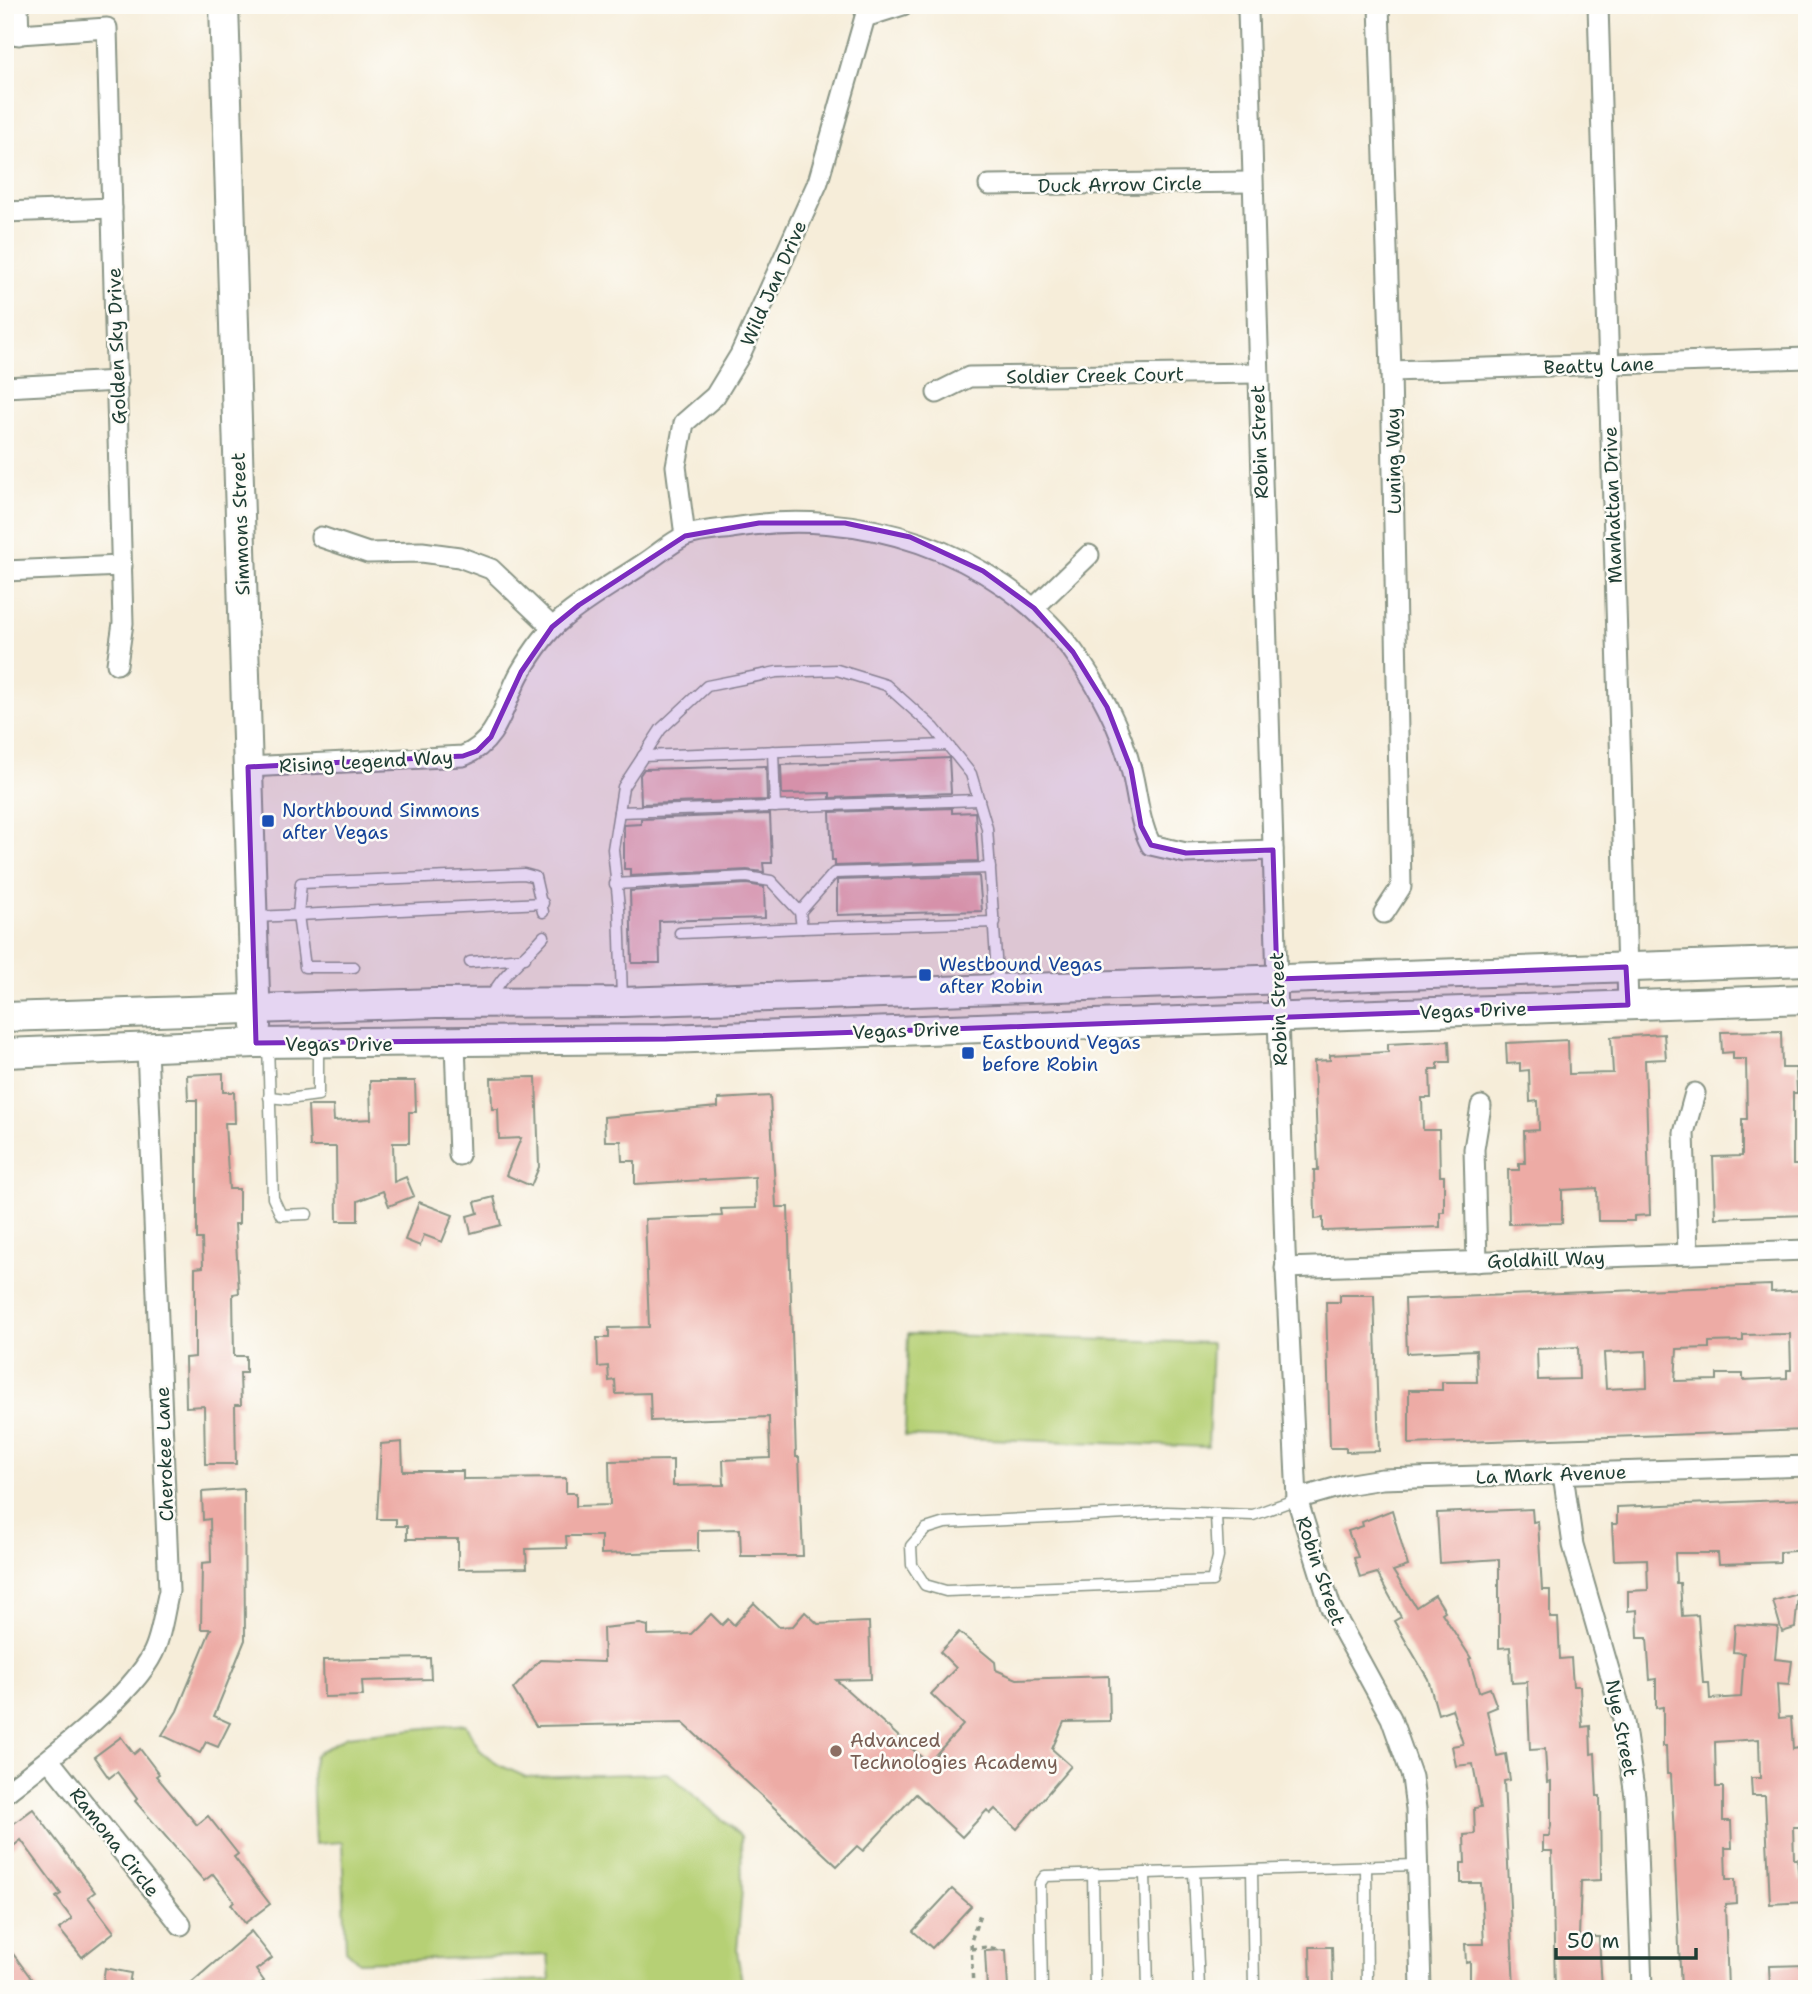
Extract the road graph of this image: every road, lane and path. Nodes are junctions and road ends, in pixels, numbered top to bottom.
1 (18, 5) edge
2 (224, 5) edge
3 (903, 5) edge
4 (1244, 5) edge
5 (1379, 5) edge
6 (1598, 5) edge
7 (12, 35) edge
8 (1252, 182) junction
9 (989, 185) dead end
10 (112, 208) junction
11 (5, 212) edge
12 (1807, 358) edge
13 (1608, 364) junction
14 (1391, 372) junction
15 (1257, 373) junction
16 (118, 381) junction
17 (5, 387) edge
18 (937, 393) dead end
19 (685, 536) junction
20 (321, 537) dead end
21 (1089, 555) dead end
22 (122, 566) junction
23 (5, 571) edge
24 (1034, 608) junction
25 (552, 627) junction
26 (117, 664) dead end
27 (947, 745) junction
28 (773, 751) junction
29 (643, 756) junction
30 (248, 767) junction
31 (979, 800) junction
32 (775, 807) junction
33 (619, 812) junction
34 (1273, 850) junction
35 (990, 868) junction
36 (615, 884) junction
37 (800, 912) junction
38 (1384, 913) dead end
39 (298, 915) junction
40 (253, 918) junction
41 (995, 922) junction
42 (802, 928) junction
43 (680, 933) dead end
44 (544, 936) dead end
45 (526, 958) junction
46 (1807, 961) edge
47 (470, 962) dead end
48 (354, 967) dead end
49 (1626, 967) junction
50 (1277, 979) junction
51 (998, 988) junction
52 (822, 995) junction
53 (1807, 999) edge
54 (488, 1002) junction
55 (622, 1002) junction
56 (1628, 1005) junction
57 (255, 1009) junction
58 (1278, 1016) junction
59 (5, 1017) edge
60 (824, 1033) junction
61 (455, 1043) junction
62 (262, 1044) junction
63 (318, 1045) junction
64 (147, 1048) junction
65 (5, 1053) edge
66 (1695, 1093) dead end
67 (269, 1097) junction
68 (1481, 1106) dead end
69 (458, 1155) dead end
70 (307, 1214) dead end
71 (1807, 1250) edge
72 (1688, 1254) junction
73 (1477, 1262) junction
74 (1285, 1268) junction
75 (1807, 1466) edge
76 (1563, 1474) junction
77 (1297, 1499) junction
78 (1216, 1515) junction
79 (49, 1760) junction
80 (5, 1793) edge
81 (1417, 1865) junction
82 (1366, 1867) junction
83 (1252, 1870) junction
84 (1194, 1872) junction
85 (1145, 1873) junction
86 (1093, 1874) junction
87 (980, 1914) dead end
88 (181, 1925) dead end
89 (971, 1949) junction
90 (1000, 1950) dead end
91 (973, 1989) edge
92 (1042, 1989) edge
93 (1095, 1989) edge
94 (1148, 1989) edge
95 (1199, 1989) edge
96 (1254, 1989) edge
97 (1367, 1989) edge
98 (1420, 1989) edge
99 (1642, 1989) edge

1 - 7 street
2 - 30 main road, Simmons Street
3 - 19 street, Wild Jan Drive
4 - 8 street, Robin Street
5 - 14 street, Luning Way
6 - 13 street, Manhattan Drive
7 - 10 street, Golden Sky Drive
8 - 9 street, Duck Arrow Circle
8 - 15 street, Robin Street
10 - 11 street
10 - 16 street, Golden Sky Drive
12 - 13 street, Beatty Lane
13 - 14 street, Beatty Lane
13 - 49 street, Manhattan Drive
14 - 38 street, Luning Way
15 - 18 street, Soldier Creek Court
15 - 34 street, Robin Street
16 - 17 street
16 - 22 street, Golden Sky Drive
19 - 24 street, Rising Legend Way
19 - 25 street, Rising Legend Way
20 - 25 street
21 - 24 street
22 - 23 street
22 - 26 street, Golden Sky Drive
24 - 34 street, Rising Legend Way
25 - 30 street, Rising Legend Way
27 - 28 lane
27 - 29 lane
27 - 31 lane
28 - 29 lane
28 - 32 lane
29 - 33 lane
30 - 40 main road, Simmons Street
31 - 32 lane
31 - 35 lane
32 - 33 lane
33 - 36 lane
34 - 50 street, Robin Street
35 - 37 lane
35 - 41 lane
36 - 37 lane
36 - 55 lane
37 - 42 lane
39 - 39 lane
39 - 40 lane
39 - 48 lane
40 - 57 main road, Simmons Street
41 - 42 lane
41 - 51 lane
42 - 43 lane
44 - 45 lane
45 - 47 lane
45 - 54 lane
46 - 49 main road, Vegas Drive
49 - 50 main road, Vegas Drive
49 - 56 street, Manhattan Drive
50 - 51 main road, Vegas Drive
50 - 58 street, Robin Street
51 - 52 main road, Vegas Drive
52 - 55 main road, Vegas Drive
52 - 60 main road
53 - 56 main road, Vegas Drive
54 - 55 main road, Vegas Drive
54 - 57 main road, Vegas Drive
56 - 58 main road, Vegas Drive
57 - 59 main road, Vegas Drive
57 - 62 main road, Simmons Street
58 - 60 main road, Vegas Drive
58 - 74 street, Robin Street
60 - 61 main road, Vegas Drive
61 - 63 main road, Vegas Drive
61 - 69 street
62 - 63 main road, Vegas Drive
62 - 64 main road, Vegas Drive
62 - 67 lane
63 - 67 lane
64 - 65 main road, Vegas Drive
64 - 79 street, Cherokee Lane
66 - 72 street
67 - 70 lane
68 - 73 street
71 - 72 street, Goldhill Way
72 - 73 street, Goldhill Way
73 - 74 street, Goldhill Way
74 - 77 street, Robin Street
75 - 76 street, La Mark Avenue
76 - 77 street, La Mark Avenue
76 - 99 street, Nye Street
77 - 78 lane
77 - 81 street, Robin Street
78 - 78 lane
79 - 80 street, Cherokee Lane
79 - 88 street, Ramona Circle
81 - 82 lane
81 - 98 street, Robin Street
82 - 83 lane
82 - 97 lane
83 - 84 lane
83 - 96 lane
84 - 85 lane
84 - 95 lane
85 - 86 lane
85 - 94 lane
86 - 92 lane
86 - 93 lane
87 - 89 path
89 - 90 path
89 - 91 path

